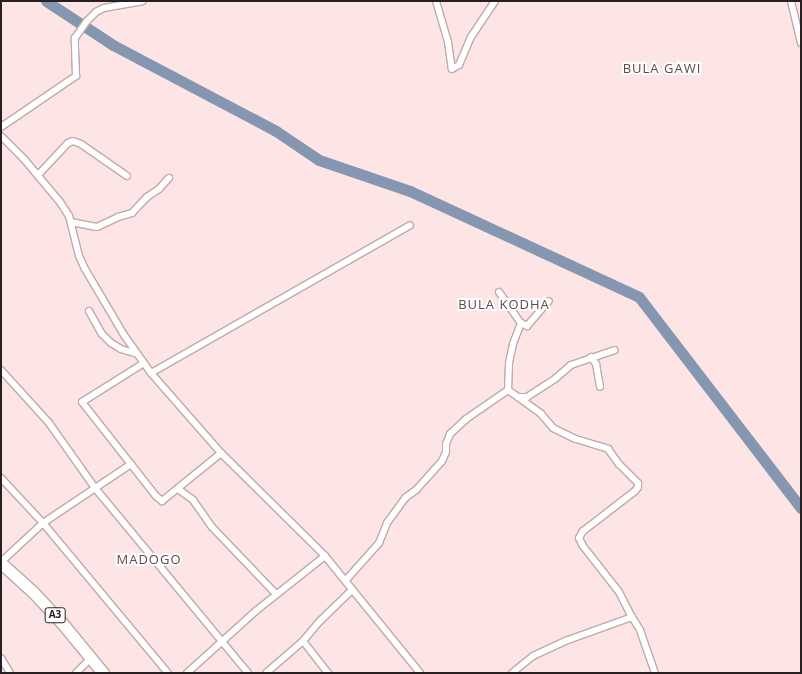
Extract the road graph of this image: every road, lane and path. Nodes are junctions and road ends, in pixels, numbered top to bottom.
1 (142, 1) edge
2 (436, 1) edge
3 (495, 1) edge
4 (791, 1) edge
5 (801, 43) edge
6 (1, 127) edge
7 (1, 136) edge
8 (38, 175) junction
9 (127, 176) dead end
10 (169, 178) dead end
11 (71, 222) junction
12 (410, 225) dead end
13 (499, 292) dead end
14 (549, 301) dead end
15 (89, 311) dead end
16 (521, 323) junction
17 (615, 350) dead end
18 (137, 354) junction
19 (591, 357) junction
20 (144, 363) junction
21 (1, 370) edge
22 (150, 373) junction
23 (600, 387) dead end
24 (508, 390) junction
25 (518, 397) junction
26 (221, 453) junction
27 (131, 464) junction
28 (1, 478) edge
29 (95, 488) junction
30 (178, 489) junction
31 (42, 523) junction
32 (325, 556) junction
33 (1, 562) edge
34 (346, 580) junction
35 (352, 590) junction
36 (276, 594) junction
37 (632, 617) junction
38 (222, 641) junction
39 (303, 641) junction
40 (1, 658) edge
41 (92, 658) junction
42 (10, 673) edge
43 (76, 673) edge
44 (103, 673) edge
45 (168, 673) edge
46 (187, 673) edge
47 (248, 673) edge
48 (266, 673) edge
49 (328, 673) edge
50 (420, 673) edge
51 (512, 673) edge
52 (655, 673) edge

1 - 6 street
2 - 3 street
4 - 5 street
7 - 8 street
8 - 9 street
8 - 11 street
10 - 11 street
11 - 18 street
12 - 22 street
13 - 16 street
14 - 16 street
15 - 18 street
16 - 24 street
17 - 19 street
18 - 20 street
19 - 23 street
19 - 25 street
20 - 22 street
20 - 27 street
21 - 29 street
22 - 26 street
24 - 25 street
24 - 34 street
25 - 37 street
26 - 30 street
26 - 32 street
27 - 29 street
27 - 30 street
28 - 31 street
29 - 31 street
29 - 38 street
30 - 36 street
31 - 33 street
31 - 45 street
32 - 34 street
32 - 36 street
33 - 41 highway, A3
34 - 35 street
35 - 39 street
35 - 50 street
36 - 38 street
37 - 51 street
37 - 52 street
38 - 46 street
38 - 47 street
39 - 48 street
39 - 49 street
40 - 42 street
41 - 43 street
41 - 44 highway, A3

